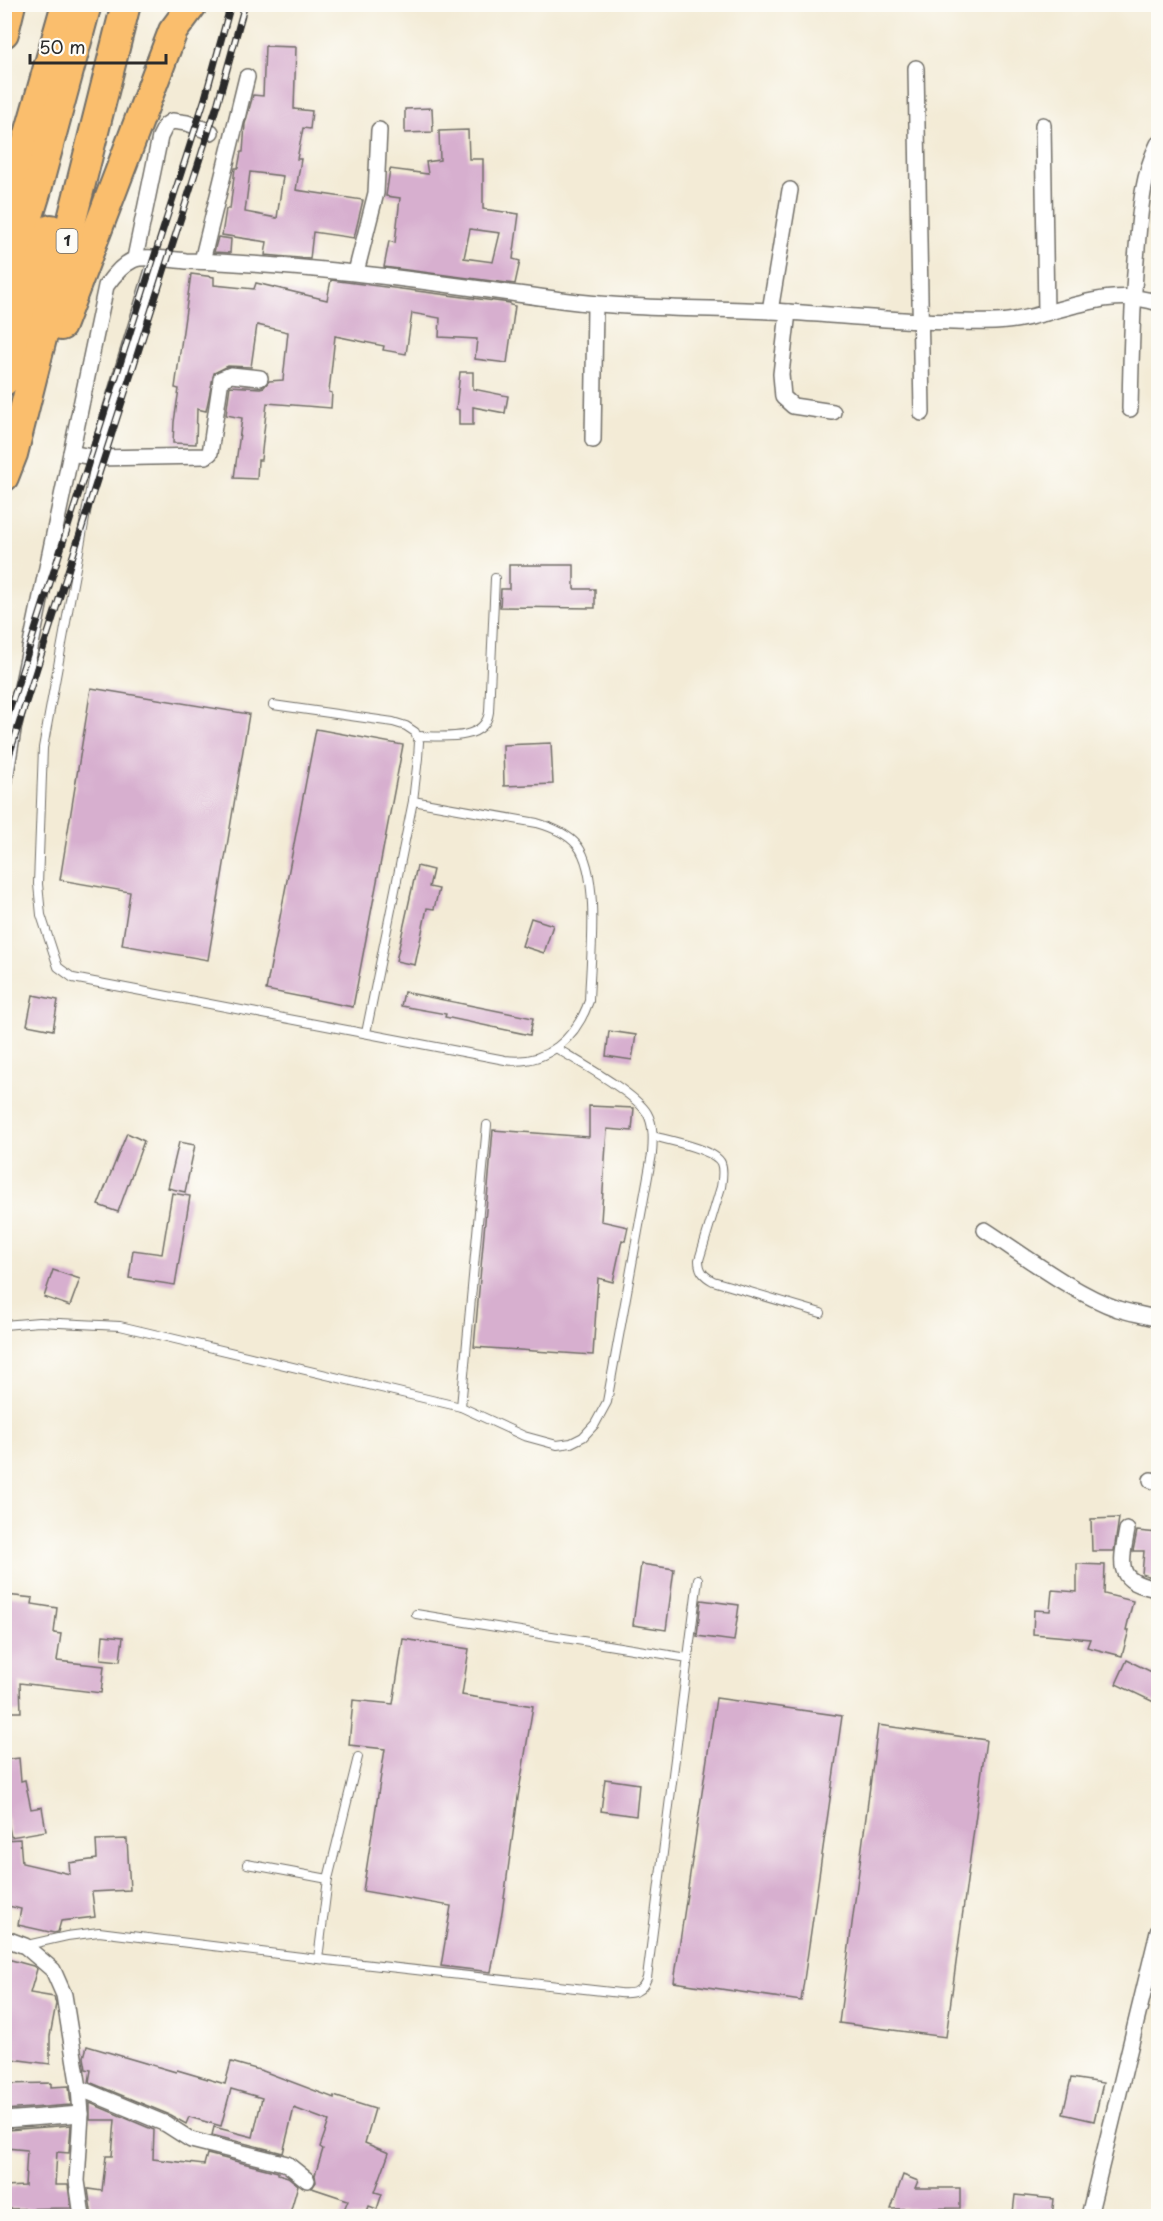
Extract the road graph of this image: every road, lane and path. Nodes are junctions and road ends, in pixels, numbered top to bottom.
1 (11, 4) edge
2 (66, 4) edge
3 (87, 4) edge
4 (113, 4) edge
5 (126, 4) edge
6 (193, 4) edge
7 (4, 33) edge
8 (916, 68) dead end
9 (247, 77) dead end
10 (1043, 125) dead end
11 (379, 130) dead end
12 (211, 132) dead end
13 (1158, 144) edge
14 (790, 190) dead end
15 (4, 222) edge
16 (135, 258) junction
17 (156, 260) junction
18 (202, 261) junction
19 (356, 272) junction
20 (4, 297) edge
21 (1132, 297) junction
22 (1158, 303) edge
23 (595, 304) junction
24 (770, 312) junction
25 (788, 312) junction
26 (1046, 313) junction
27 (922, 321) junction
28 (260, 378) dead end
29 (4, 381) edge
30 (1130, 409) dead end
31 (833, 412) dead end
32 (922, 413) dead end
33 (593, 440) dead end
34 (71, 453) junction
35 (96, 458) junction
36 (9, 466) edge
37 (495, 578) dead end
38 (273, 705) dead end
39 (417, 736) junction
40 (4, 785) edge
41 (413, 801) junction
42 (366, 1033) junction
43 (556, 1048) junction
44 (487, 1125) dead end
45 (653, 1136) junction
46 (985, 1230) dead end
47 (821, 1313) dead end
48 (1158, 1319) edge
49 (4, 1325) edge
50 (461, 1407) junction
51 (1127, 1530) dead end
52 (698, 1579) dead end
53 (1158, 1589) edge
54 (416, 1614) dead end
55 (688, 1658) junction
56 (358, 1757) dead end
57 (246, 1864) dead end
58 (328, 1879) junction
59 (1158, 1932) edge
60 (4, 1938) edge
61 (25, 1946) junction
62 (318, 1959) junction
63 (79, 2088) junction
64 (81, 2114) junction
65 (4, 2120) edge
66 (307, 2180) dead end
67 (82, 2217) edge
68 (1089, 2217) edge

1 - 7 highway
2 - 15 highway
3 - 20 highway
4 - 29 highway, 1
5 - 36 highway, 1
6 - 36 highway
8 - 27 street
9 - 18 street
10 - 26 street
11 - 19 street
12 - 16 street
13 - 21 street
14 - 24 street
16 - 17 street
16 - 34 street
17 - 18 street
17 - 35 street
18 - 19 street
19 - 23 street
21 - 22 street
21 - 26 street
21 - 30 street
23 - 24 street
23 - 33 street
24 - 25 street
25 - 27 street
25 - 31 street
26 - 27 street
27 - 32 street
28 - 35 street
34 - 35 street
34 - 40 street
35 - 42 lane
37 - 39 lane
38 - 39 lane
39 - 41 lane
41 - 42 lane
41 - 43 lane
42 - 43 lane
43 - 45 lane
44 - 50 lane
45 - 47 lane
45 - 50 lane
46 - 48 street
49 - 50 lane
51 - 53 street
52 - 55 lane
54 - 55 lane
55 - 62 lane
56 - 58 lane
57 - 58 lane
58 - 62 lane
59 - 68 street
60 - 61 street
61 - 62 lane
61 - 63 street
63 - 64 street
63 - 66 street
64 - 65 street
64 - 67 street

